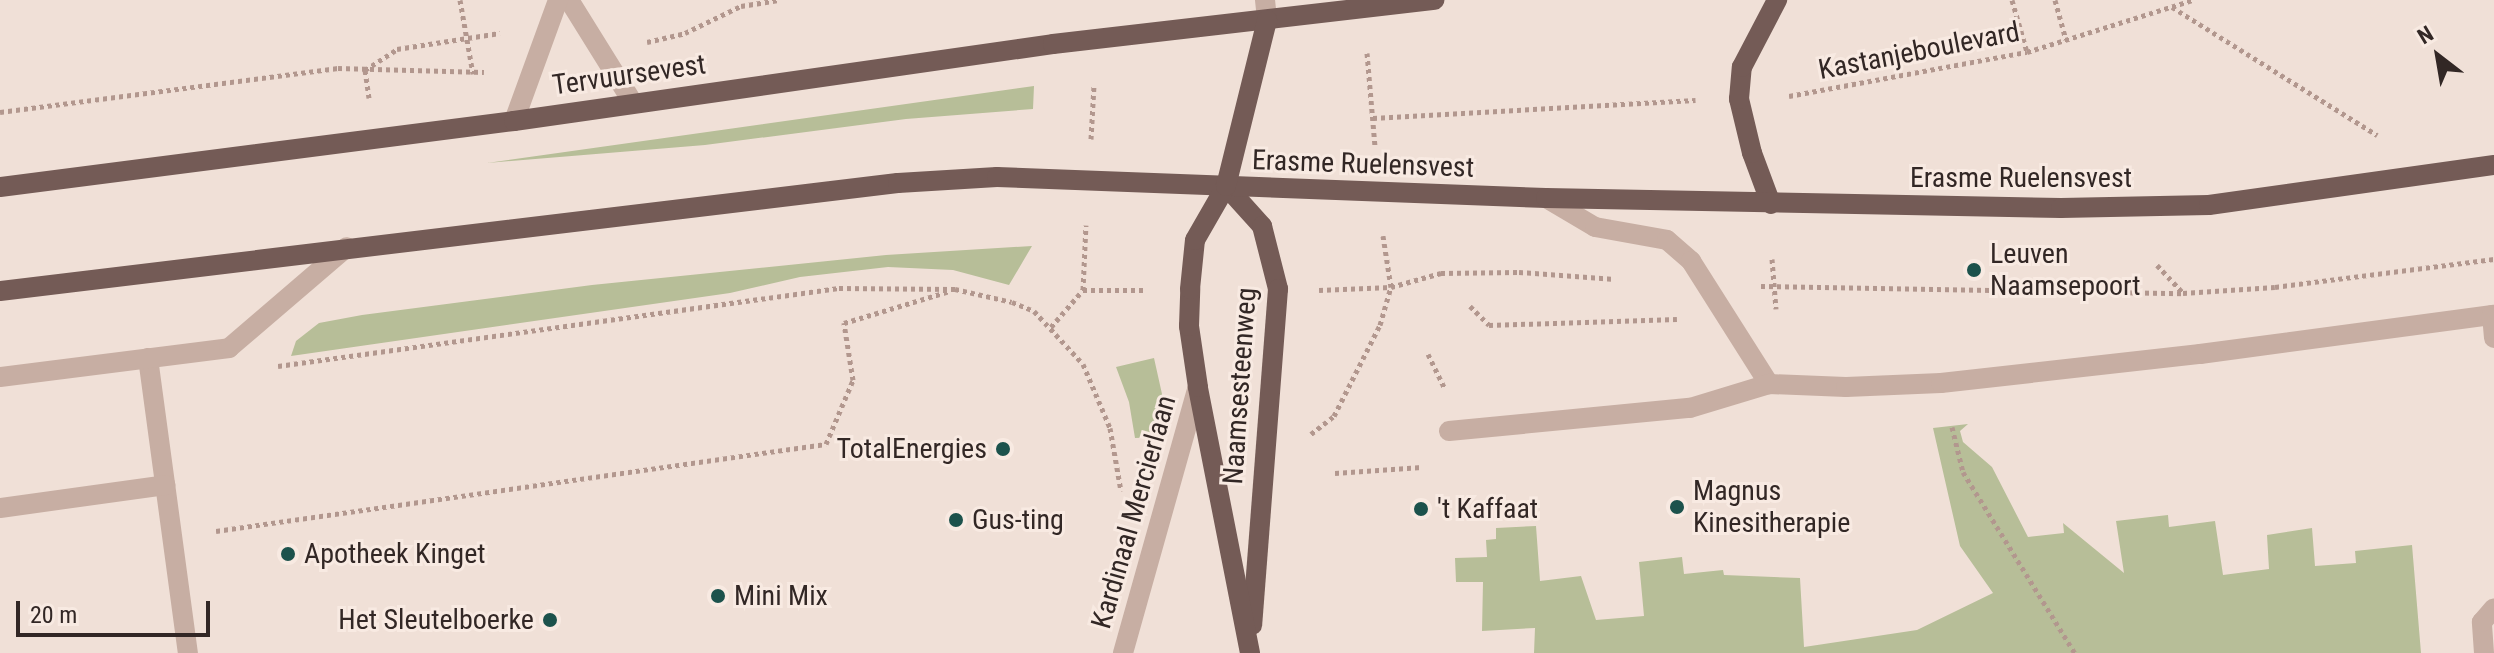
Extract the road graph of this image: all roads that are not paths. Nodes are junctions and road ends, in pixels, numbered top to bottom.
1 (558, 0) edge
2 (569, 0) edge
3 (1434, 0) edge
4 (1777, 0) edge
5 (1266, 10) edge
6 (633, 103) junction
7 (514, 121) junction
8 (2494, 165) edge
9 (1226, 186) junction
10 (0, 187) edge
11 (1546, 198) junction
12 (1771, 204) junction
13 (347, 247) junction
14 (0, 291) edge
15 (2493, 315) edge
16 (2494, 338) edge
17 (148, 358) junction
18 (0, 377) edge
19 (1769, 384) junction
20 (1198, 387) junction
21 (1449, 431) road end
22 (165, 485) junction
23 (0, 508) edge
24 (2494, 608) edge
25 (188, 653) edge
26 (1123, 653) edge
27 (1250, 653) edge
28 (2484, 653) edge

1 - 7 street
2 - 6 street
3 - 5 main road, Tervuursevest
4 - 12 main road
5 - 6 main road, Tervuursevest
5 - 9 main road
6 - 7 main road, Tervuursevest
7 - 10 main road, Tervuursevest
8 - 12 main road, Erasme Ruelensvest
9 - 11 main road, Erasme Ruelensvest
9 - 13 main road
9 - 20 main road, Naamsesteenweg
9 - 27 main road, Naamsesteenweg
11 - 12 main road, Erasme Ruelensvest
11 - 19 street, Erasme Ruelensvest
13 - 14 main road
13 - 17 street
15 - 16 street
15 - 19 street
17 - 18 street
17 - 22 street
19 - 21 street
20 - 26 street, Kardinaal Mercierlaan
20 - 27 main road, Naamsesteenweg
22 - 23 street
22 - 25 street
24 - 28 street

